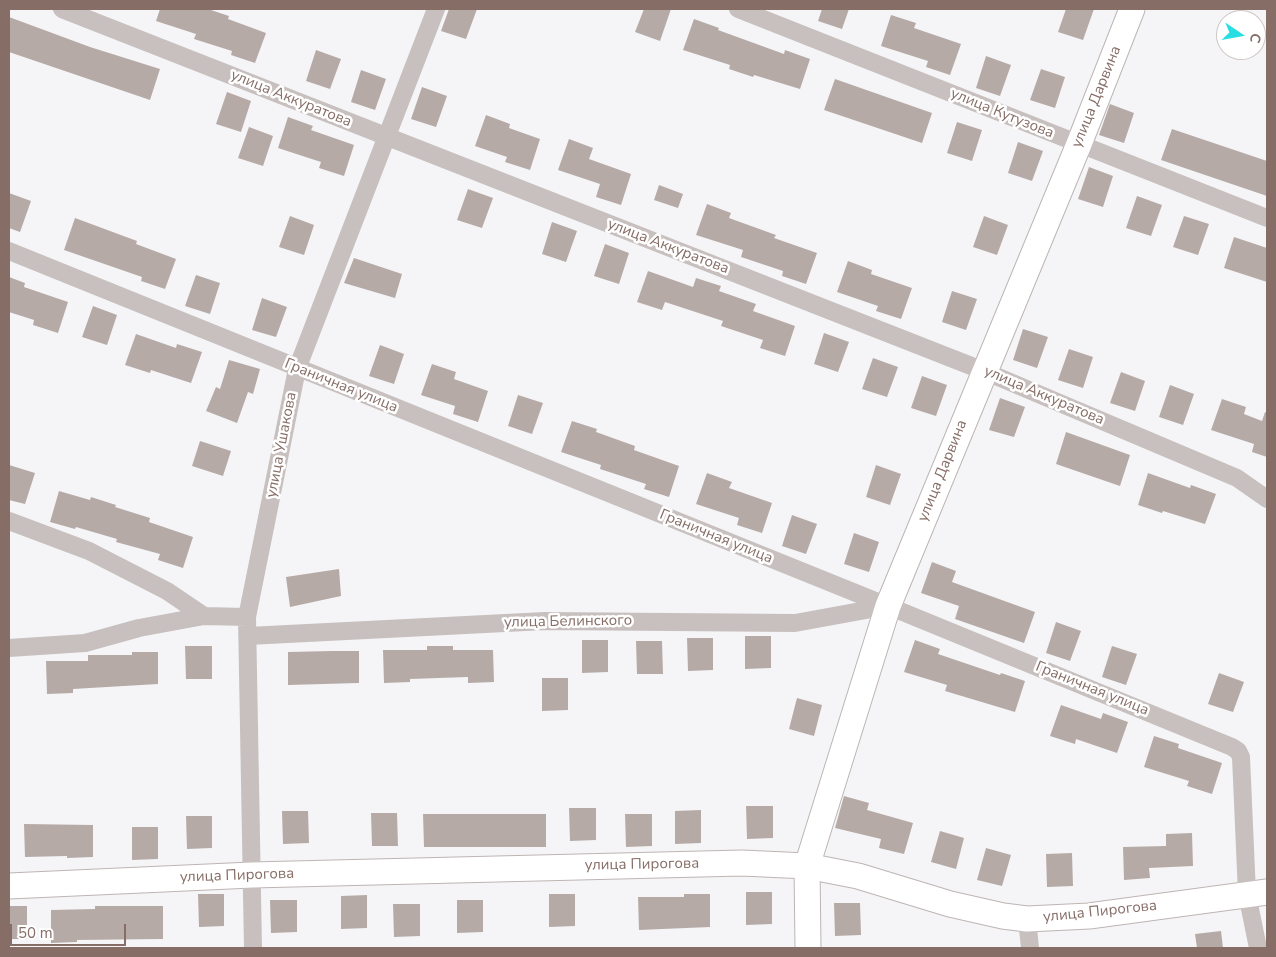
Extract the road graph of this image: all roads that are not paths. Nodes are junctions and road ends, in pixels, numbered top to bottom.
1 (62, 9) edge
2 (436, 9) edge
3 (738, 9) edge
4 (1132, 9) edge
5 (386, 137) junction
6 (1079, 144) junction
7 (1267, 218) edge
8 (9, 251) edge
9 (297, 369) junction
10 (984, 371) junction
11 (1267, 499) edge
12 (9, 521) edge
13 (888, 606) junction
14 (204, 616) junction
15 (248, 618) junction
16 (248, 636) junction
17 (9, 648) edge
18 (807, 866) junction
19 (252, 875) junction
20 (9, 886) edge
21 (1257, 893) edge
22 (1027, 919) junction
23 (253, 948) edge
24 (808, 948) edge
25 (1030, 948) edge
26 (1258, 948) edge

1 - 5 street, улица Аккуратова
2 - 5 street, улица Ушакова
3 - 6 street, улица Кутузова
4 - 6 street, улица Дарвина
5 - 9 street, улица Ушакова
5 - 10 street, улица Аккуратова
6 - 7 street, улица Кутузова
6 - 10 street, улица Дарвина
8 - 9 street, Граничная улица
9 - 13 street, Граничная улица
9 - 15 street, улица Ушакова
10 - 11 street, улица Аккуратова
10 - 13 street, улица Дарвина
12 - 14 street
13 - 16 street, улица Белинского
13 - 18 street, улица Дарвина
13 - 21 street, Граничная улица
14 - 15 street
14 - 17 street
15 - 16 street, улица Ушакова
16 - 19 street, улица Ушакова
18 - 19 street, улица Пирогова
18 - 22 street, улица Пирогова
18 - 24 street, улица Дарвина
19 - 20 street, улица Пирогова
19 - 23 street, улица Ушакова
21 - 22 street, улица Пирогова
21 - 26 street, Граничная улица
22 - 25 street

